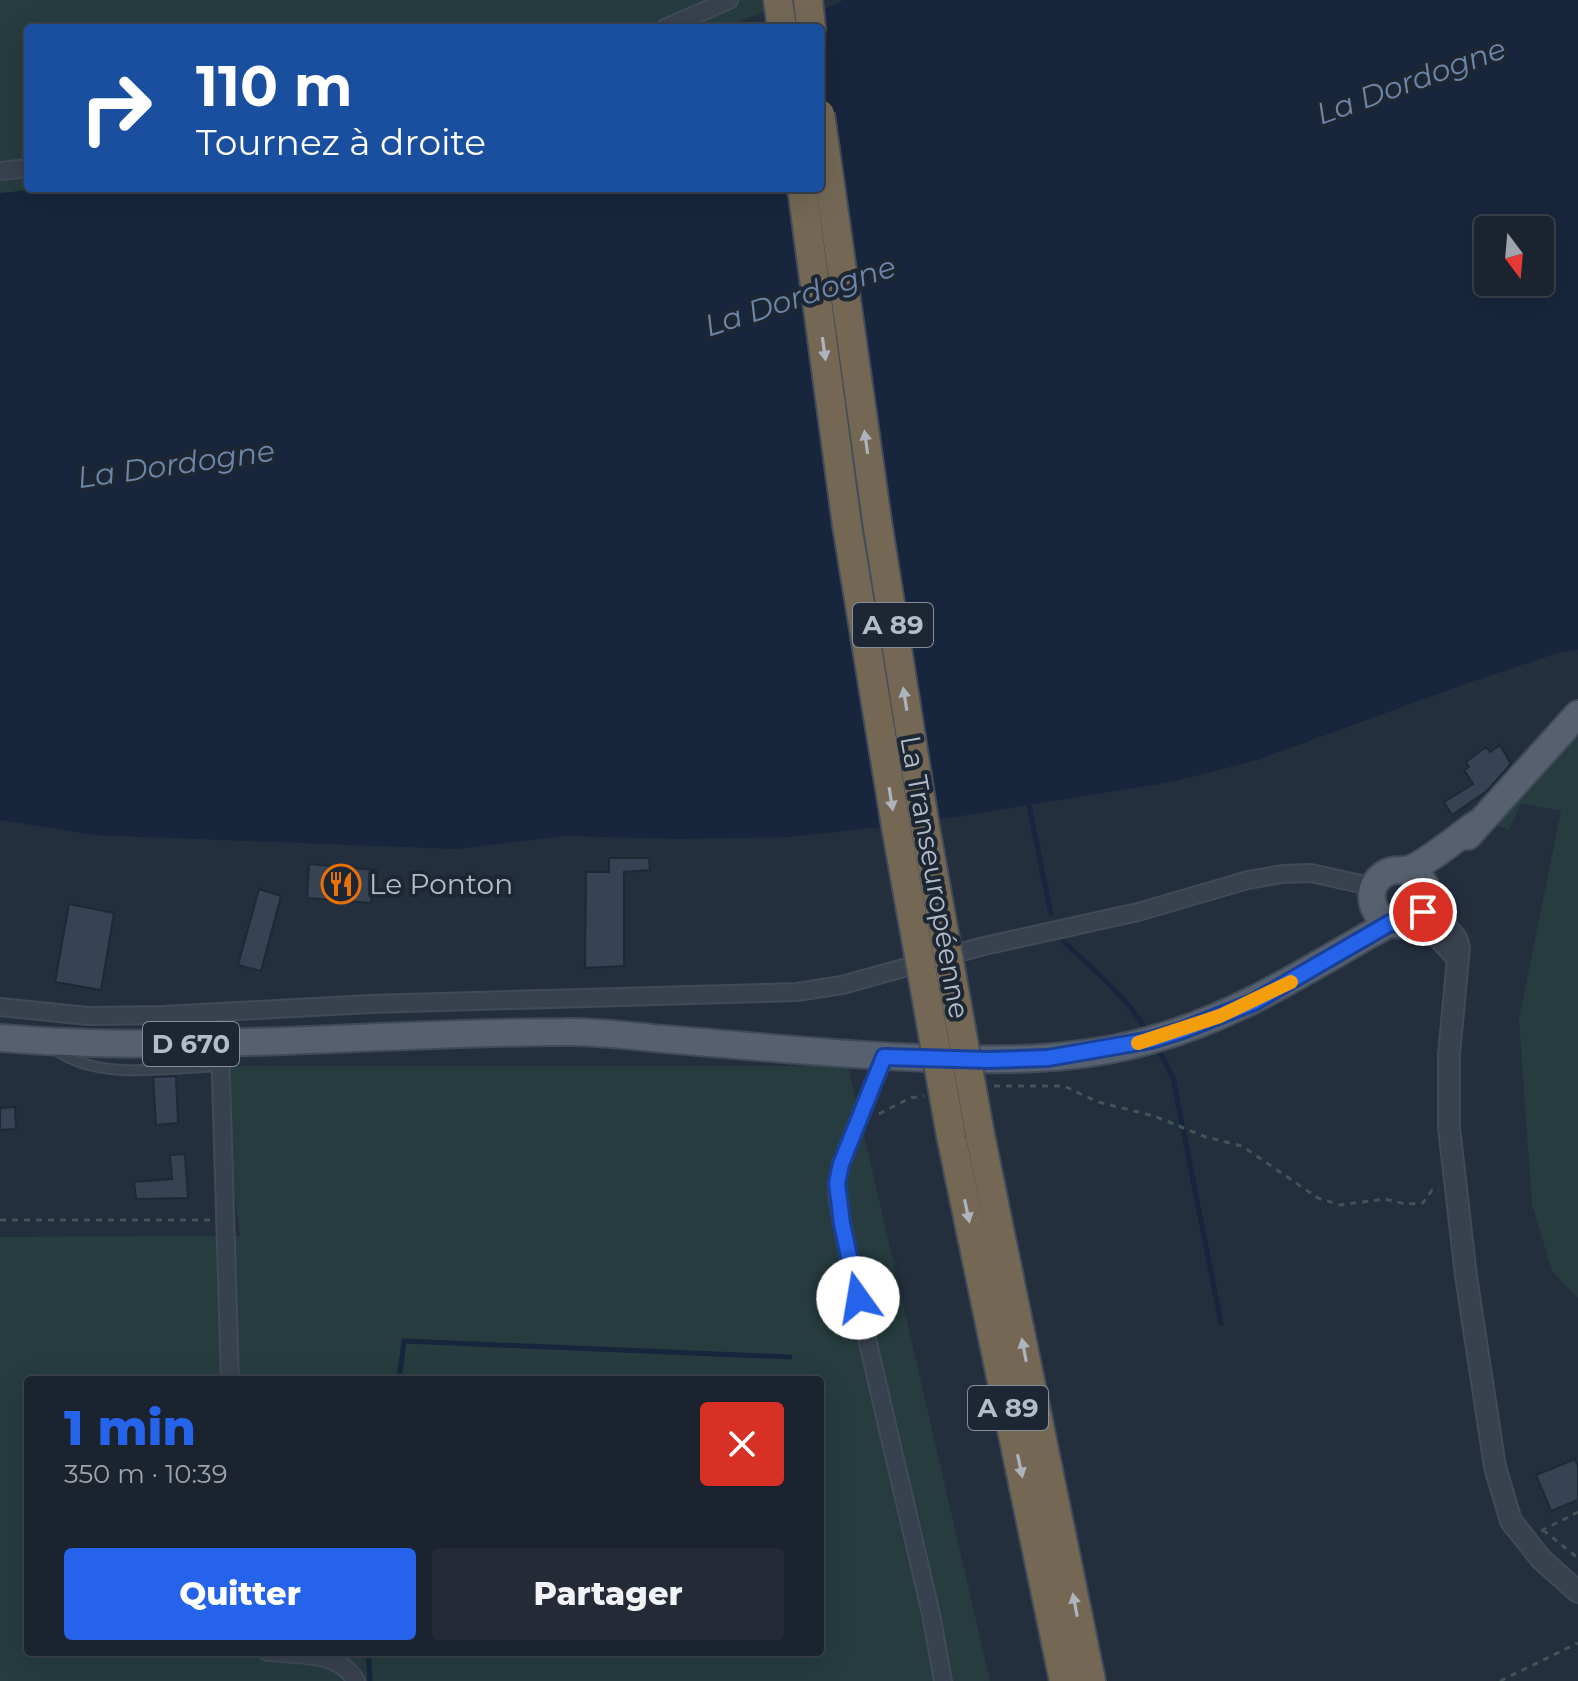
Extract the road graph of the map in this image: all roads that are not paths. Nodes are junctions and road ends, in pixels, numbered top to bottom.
1 (729, 0) edge
2 (778, 0) edge
3 (808, 0) edge
4 (674, 24) edge
5 (781, 24) edge
6 (811, 24) edge
7 (824, 143) edge
8 (24, 168) edge
9 (0, 171) edge
10 (803, 192) edge
11 (1578, 714) edge
12 (1373, 892) junction
13 (1412, 901) junction
14 (1323, 961) junction
15 (0, 1007) edge
16 (0, 1038) edge
17 (219, 1055) junction
18 (884, 1057) junction
19 (230, 1376) edge
20 (1578, 1592) edge
21 (305, 1656) edge
22 (356, 1681) edge
23 (943, 1681) edge
24 (1064, 1681) edge
25 (1091, 1681) edge

1 - 4 street
2 - 5 highway
3 - 6 highway
25 -> 7 highway, La Transeuropéenne / A 89, bridge
8 - 9 street
10 -> 24 highway, La Transeuropéenne / A 89, bridge
11 - 13 main road, D 670
12 - 13 main road
12 - 13 main road
12 - 14 main road, D 670
12 - 15 street
13 - 14 main road, D 670
13 - 20 street
14 - 18 main road, D 670
16 - 17 main road, D 670
17 - 18 main road, D 670
17 - 19 street
18 - 23 street
21 - 22 street

